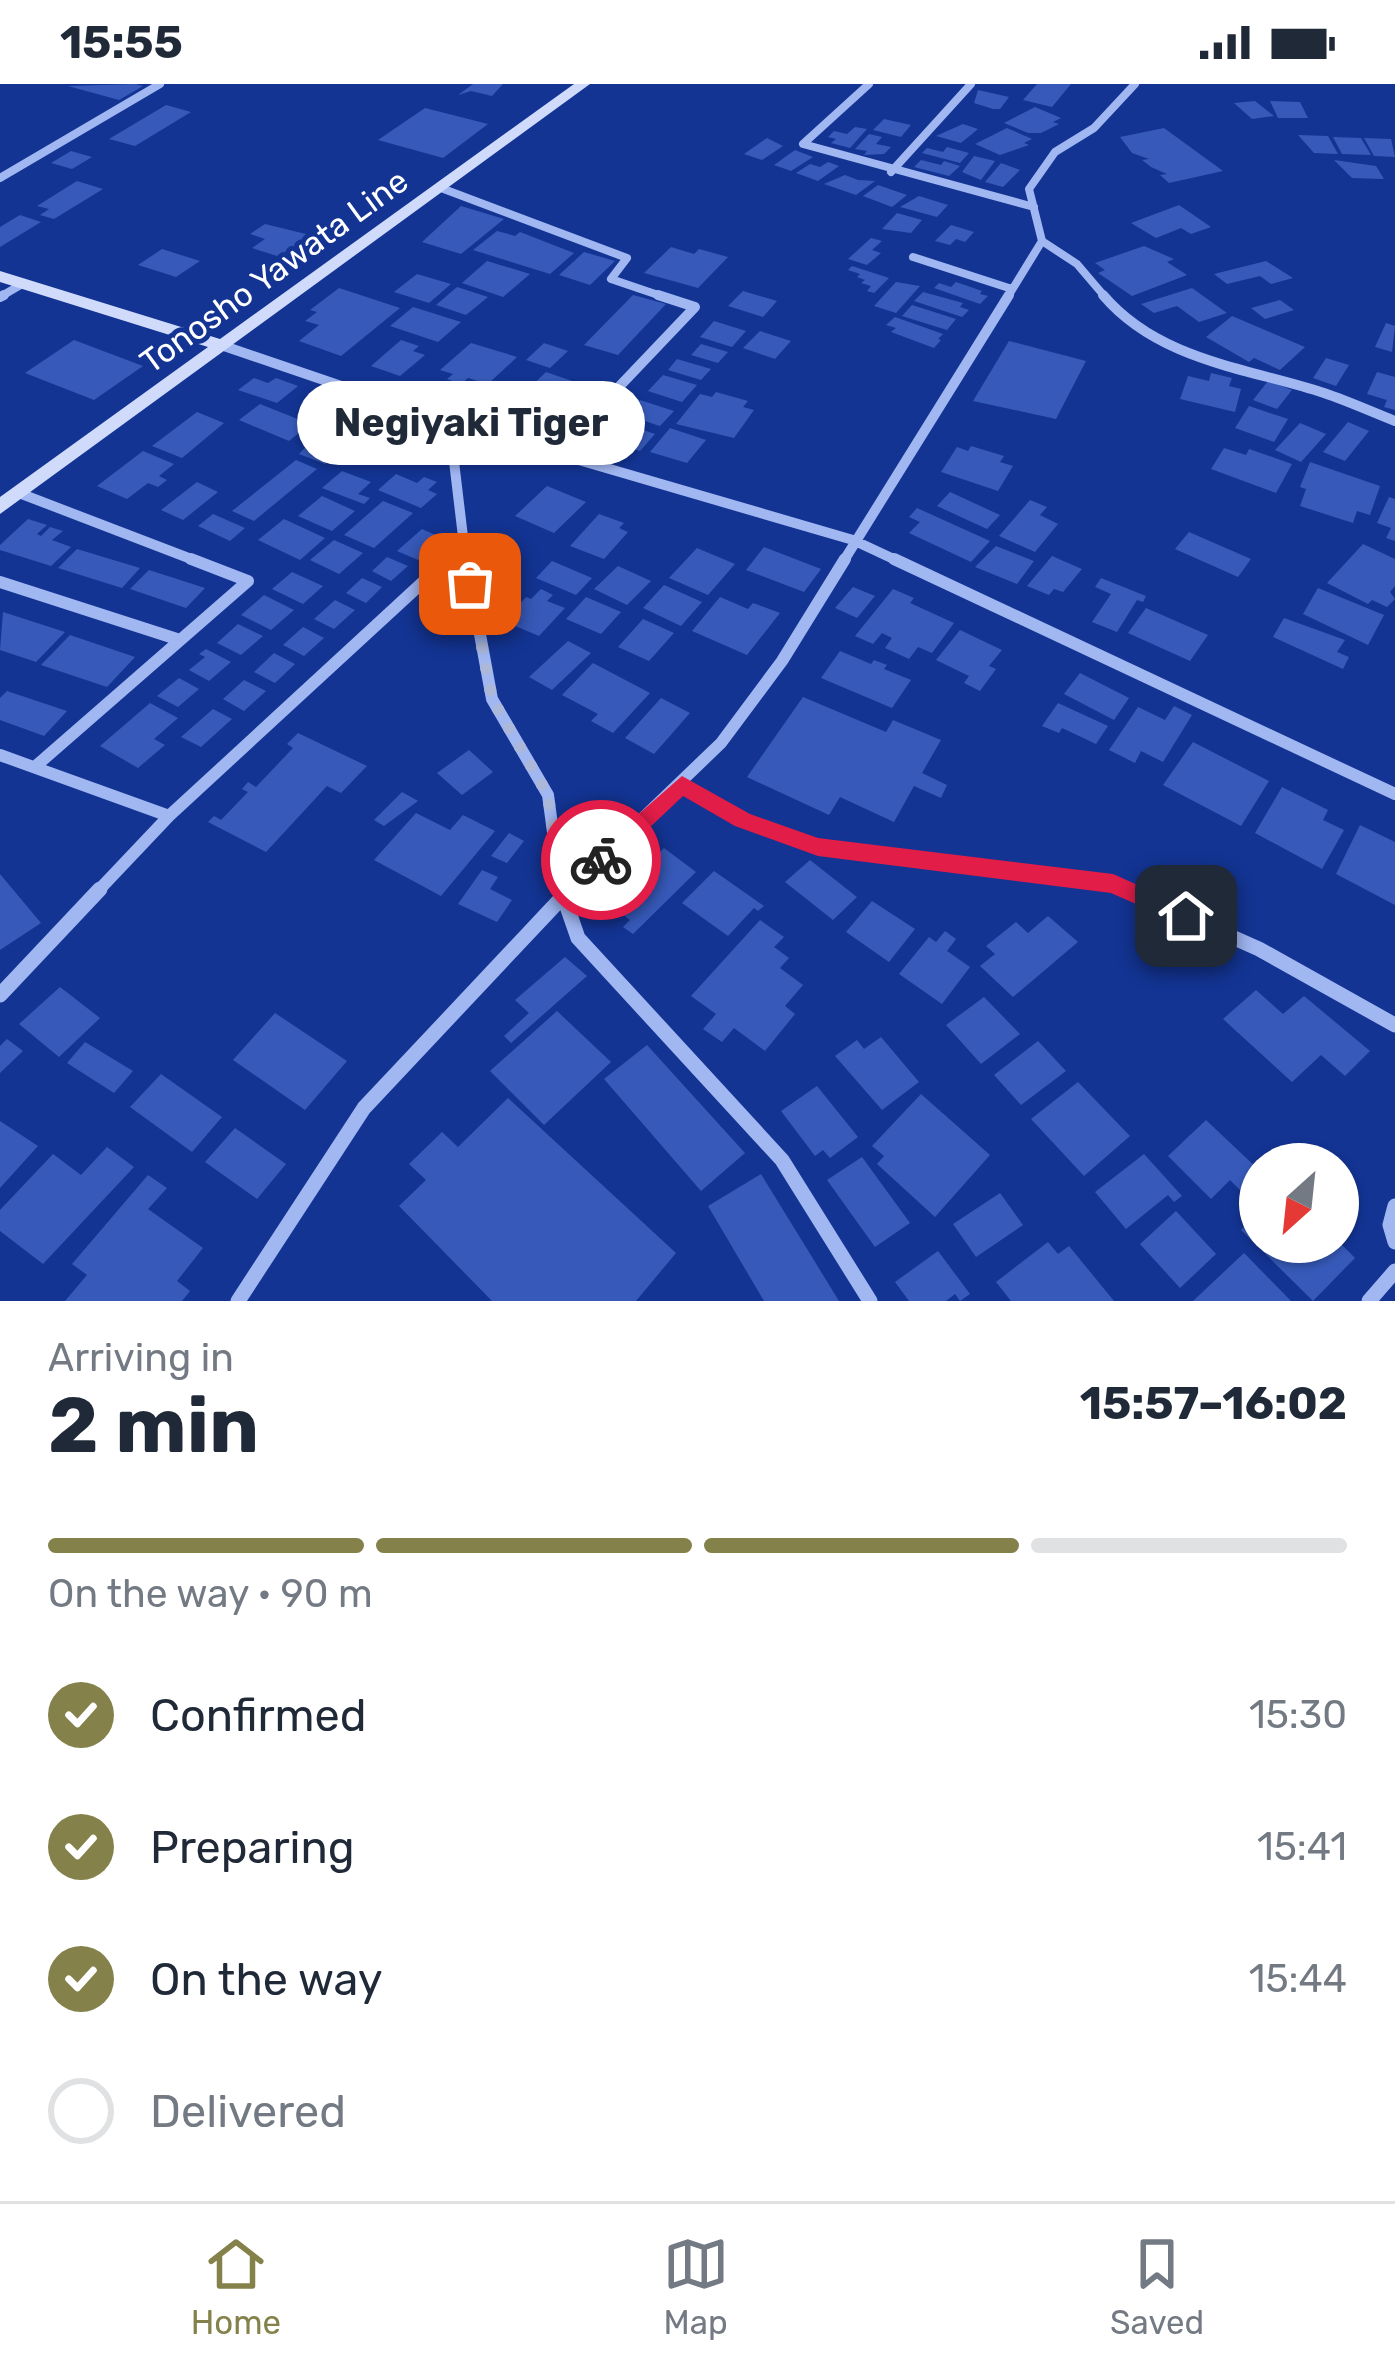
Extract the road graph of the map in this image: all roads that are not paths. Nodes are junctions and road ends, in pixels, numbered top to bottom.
1 (160, 84) edge
2 (583, 84) edge
3 (869, 84) edge
4 (971, 84) edge
5 (1136, 84) edge
6 (892, 172) junction
7 (0, 178) edge
8 (441, 188) junction
9 (1034, 207) junction
10 (1042, 241) junction
11 (913, 256) dead end
12 (0, 276) edge
13 (24, 283) junction
14 (1012, 289) junction
15 (0, 297) edge
16 (221, 345) junction
17 (438, 419) junction
18 (1395, 422) edge
19 (556, 453) junction
20 (19, 493) junction
21 (0, 507) edge
22 (854, 540) junction
23 (463, 545) junction
24 (0, 582) edge
25 (180, 640) junction
26 (0, 754) edge
27 (38, 765) junction
28 (682, 785) junction
29 (1395, 794) edge
30 (169, 816) junction
31 (562, 896) junction
32 (0, 995) edge
33 (1395, 1025) edge
34 (1395, 1206) edge
35 (1395, 1242) edge
36 (1395, 1271) edge
37 (238, 1301) edge
38 (870, 1301) edge
39 (1369, 1301) edge

1 - 7 street
2 - 8 main road, Tonosho Yawata Line
3 - 6 street
4 - 6 street
5 - 9 street
6 - 9 street
8 - 16 main road, Tonosho Yawata Line
8 - 19 street
9 - 10 street
10 - 14 street
10 - 18 street
11 - 14 street
12 - 13 main road
13 - 15 street
13 - 16 main road
14 - 22 street
16 - 17 street
16 - 20 main road, Tonosho Yawata Line
17 - 19 street
17 - 23 street
19 - 22 street
20 - 21 main road, Tonosho Yawata Line
20 - 25 street
22 - 28 street
22 - 29 street
23 - 30 street
23 - 31 street
24 - 25 street
25 - 27 street
26 - 27 street
27 - 30 street
28 - 31 street
28 - 33 street
30 - 32 street
31 - 37 street
31 - 38 street
34 - 35 street
36 - 39 street

